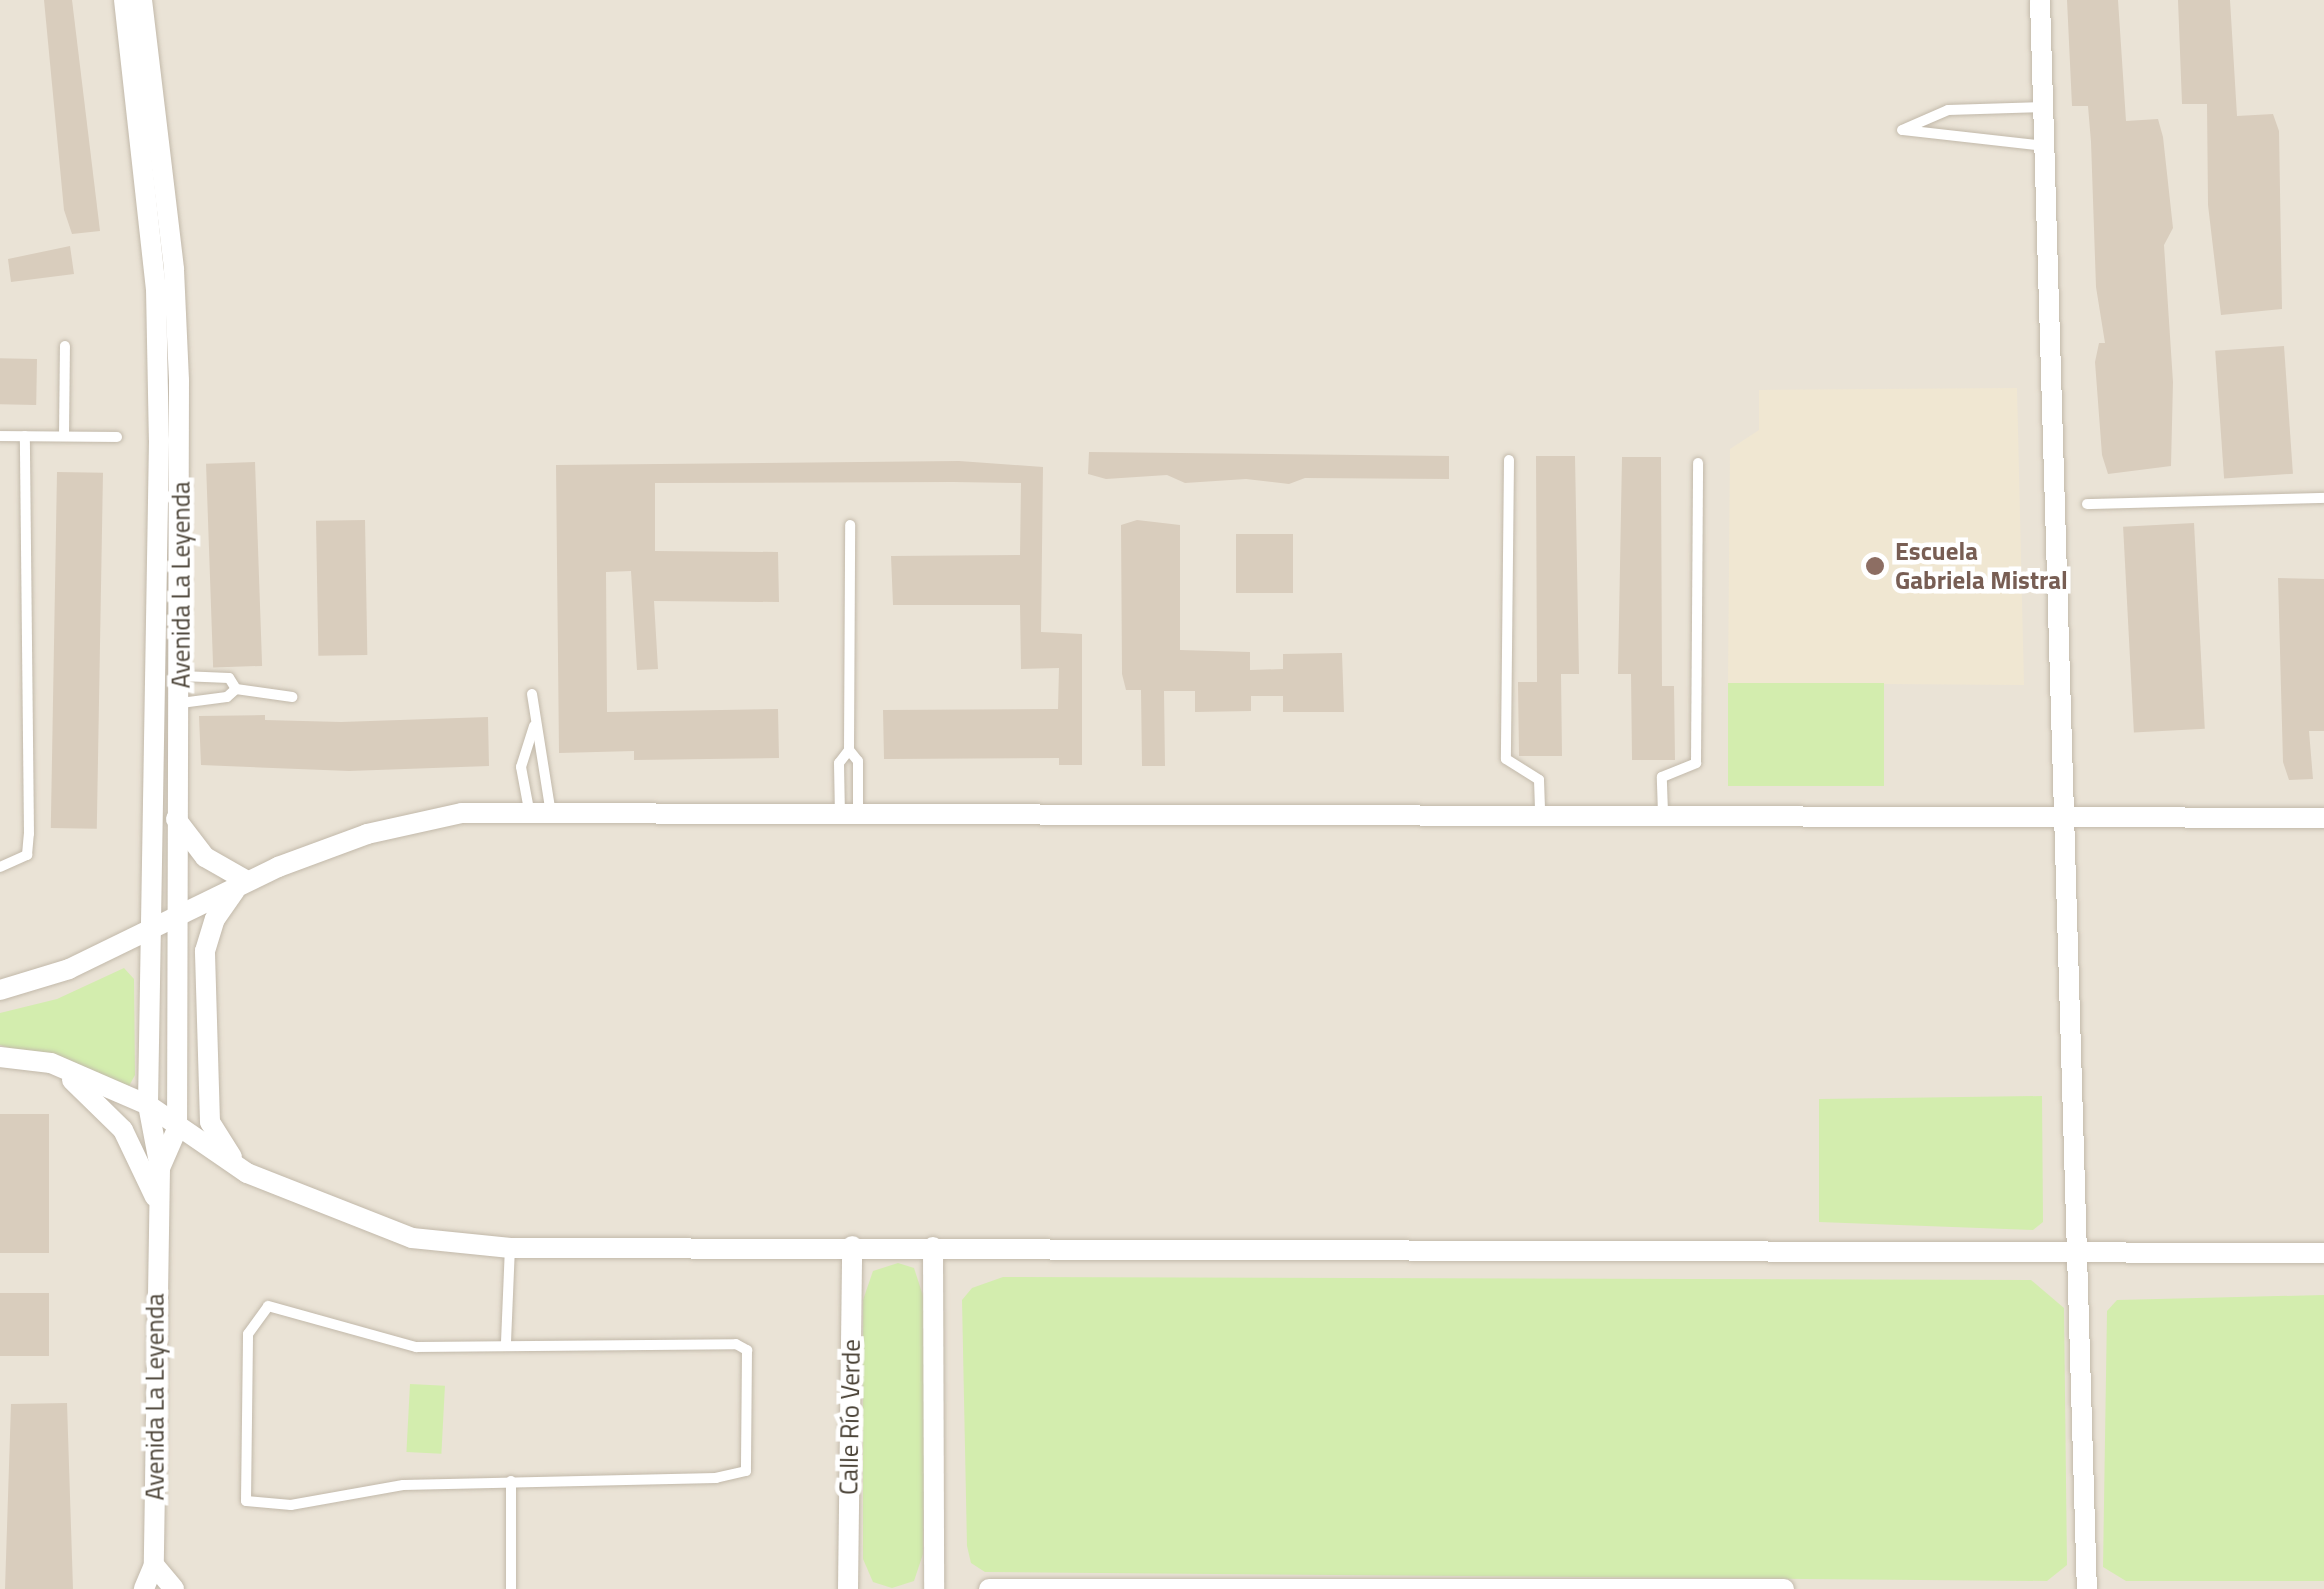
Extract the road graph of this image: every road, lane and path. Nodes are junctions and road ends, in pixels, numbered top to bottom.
1 (124, 0) edge
2 (142, 0) edge
3 (2040, 0) edge
4 (2044, 107) junction
5 (2046, 146) junction
6 (64, 346) dead end
7 (0, 436) edge
8 (25, 436) junction
9 (64, 436) junction
10 (117, 437) dead end
11 (1509, 460) dead end
12 (1698, 463) dead end
13 (2324, 498) edge
14 (2087, 504) dead end
15 (850, 525) dead end
16 (181, 676) junction
17 (236, 689) junction
18 (532, 694) dead end
19 (292, 697) dead end
20 (181, 703) junction
21 (534, 725) junction
22 (849, 750) junction
23 (1540, 813) junction
24 (1662, 813) junction
25 (540, 815) junction
26 (849, 816) junction
27 (2067, 816) junction
28 (2324, 818) edge
29 (176, 819) junction
30 (0, 867) edge
31 (242, 883) junction
32 (176, 916) junction
33 (151, 928) junction
34 (0, 990) edge
35 (0, 1058) edge
36 (51, 1064) junction
37 (148, 1105) junction
38 (177, 1129) junction
39 (160, 1168) junction
40 (248, 1173) junction
41 (157, 1201) junction
42 (852, 1246) junction
43 (933, 1246) junction
44 (510, 1248) junction
45 (2324, 1253) edge
46 (2078, 1257) junction
47 (506, 1342) junction
48 (512, 1481) junction
49 (154, 1565) junction
50 (144, 1589) edge
51 (174, 1589) edge
52 (511, 1589) edge
53 (848, 1589) edge
54 (934, 1589) edge
55 (989, 1589) edge
56 (1784, 1589) edge
57 (2087, 1589) edge

1 - 33 street, Avenida La Leyenda
2 - 16 street, Avenida La Leyenda
3 - 4 street
4 - 5 street
4 - 5 lane
5 - 27 street
6 - 9 lane
7 - 8 lane
8 - 9 lane
8 - 30 lane
9 - 10 lane
11 - 23 lane
12 - 24 lane
13 - 14 lane
15 - 22 lane
16 - 17 lane
16 - 20 street, Avenida La Leyenda
17 - 19 lane
17 - 20 lane
18 - 21 lane
20 - 29 street, Avenida La Leyenda
21 - 25 lane
21 - 25 lane
22 - 26 lane
22 - 26 lane
23 - 24 street
23 - 26 street
24 - 27 street
25 - 26 street
25 - 31 street
27 - 28 street
27 - 46 street
29 - 31 street
29 - 32 street, Avenida La Leyenda
31 - 32 street
31 - 40 street
32 - 33 street
32 - 38 street, Avenida La Leyenda
33 - 34 street
33 - 37 street, Avenida La Leyenda
35 - 36 street
36 - 37 street
36 - 41 street
37 - 38 street
37 - 39 street, Avenida La Leyenda
38 - 39 street, Avenida La Leyenda
38 - 40 street
39 - 41 street, Avenida La Leyenda
40 - 44 street
41 - 49 street, Avenida La Leyenda
42 - 43 street
42 - 44 street
42 - 53 street, Calle Río Verde
43 - 46 street
43 - 54 street
44 - 47 lane
45 - 46 street
46 - 57 street
47 - 48 lane
47 - 48 lane
48 - 52 lane
49 - 50 street, Avenida La Leyenda
49 - 51 street
55 - 56 street

